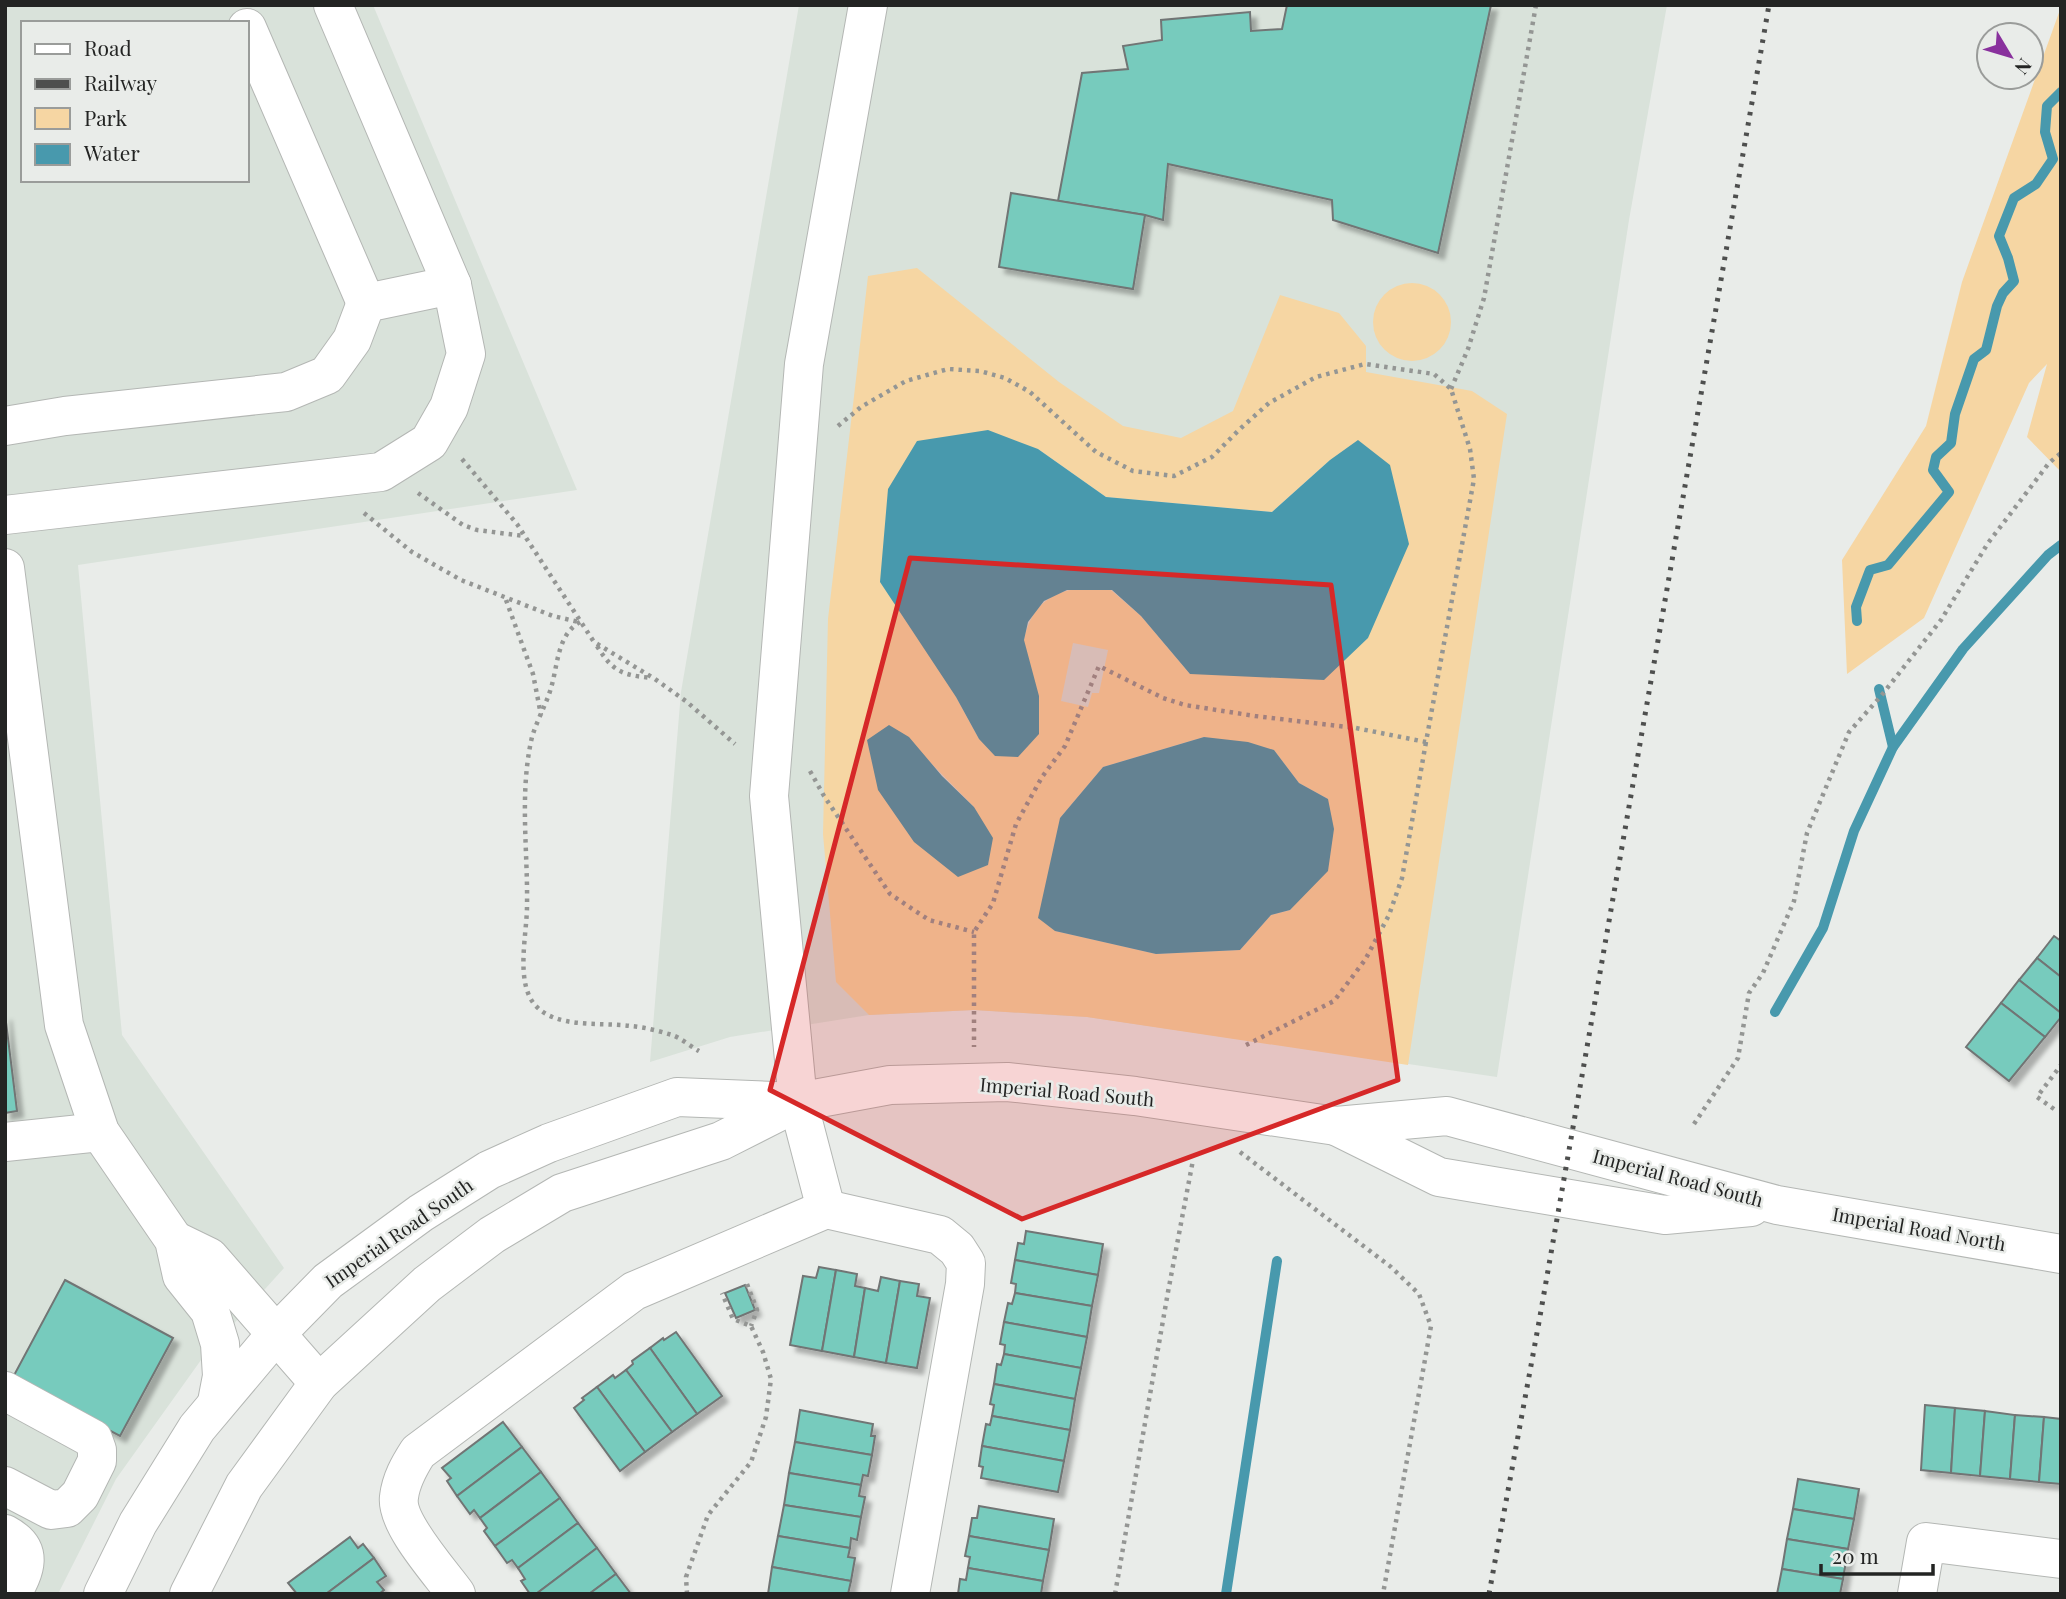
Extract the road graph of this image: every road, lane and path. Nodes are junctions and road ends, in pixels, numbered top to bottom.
1 (333, 5) edge
2 (868, 5) edge
3 (1536, 5) edge
4 (248, 30) edge
5 (452, 285) junction
6 (366, 303) junction
7 (1451, 389) junction
8 (5, 426) edge
9 (437, 429) junction
10 (797, 452) junction
11 (2061, 453) edge
12 (385, 470) junction
13 (324, 479) junction
14 (5, 515) edge
15 (524, 536) junction
16 (5, 568) edge
17 (506, 599) junction
18 (580, 622) junction
19 (594, 642) junction
20 (655, 679) junction
21 (541, 715) junction
22 (775, 718) junction
23 (1426, 742) junction
24 (770, 775) junction
25 (974, 932) junction
26 (1246, 1045) dead end
27 (699, 1051) dead end
28 (2061, 1066) edge
29 (974, 1083) junction
30 (798, 1102) junction
31 (2054, 1109) dead end
32 (1694, 1124) dead end
33 (1336, 1126) junction
34 (100, 1132) junction
35 (5, 1142) edge
36 (1239, 1152) dead end
37 (1193, 1160) dead end
38 (1777, 1205) junction
39 (826, 1209) junction
40 (174, 1240) junction
41 (2061, 1254) edge
42 (725, 1268) junction
43 (751, 1326) junction
44 (276, 1334) junction
45 (319, 1383) junction
46 (5, 1391) edge
47 (217, 1402) junction
48 (5, 1486) edge
49 (5, 1534) edge
50 (2061, 1559) edge
51 (12, 1594) edge
52 (103, 1594) edge
53 (189, 1594) edge
54 (456, 1594) edge
55 (687, 1594) edge
56 (910, 1594) edge
57 (1115, 1594) edge
58 (1383, 1594) edge
59 (1917, 1594) edge

1 - 5 street
2 - 10 street
3 - 7 path
4 - 6 street
5 - 6 street
5 - 9 street
6 - 8 street
7 - 10 path
7 - 23 path
9 - 12 street
9 - 15 path
10 - 22 street
11 - 32 path
12 - 13 street
12 - 15 path
13 - 14 street
13 - 17 path
15 - 18 path
16 - 34 street
17 - 18 path
17 - 21 path
18 - 19 path
18 - 21 path
19 - 20 path
19 - 20 path
20 - 24 path
21 - 27 path
22 - 24 street
22 - 25 path
23 - 25 path
23 - 26 path
24 - 30 street
25 - 29 path
28 - 31 path
29 - 30 street, Imperial Road South
29 - 33 street, Imperial Road South
30 - 39 street
30 - 44 street, Imperial Road South
30 - 45 street, Imperial Road South
33 - 38 street, Imperial Road South
33 - 38 street, Imperial Road South
34 - 35 street
34 - 40 street
36 - 58 path
37 - 57 path
38 - 41 street, Imperial Road North
39 - 42 street
39 - 56 street
40 - 44 street
40 - 47 street
42 - 43 path
42 - 43 path
42 - 54 street
43 - 55 path
44 - 45 street
44 - 47 street, Imperial Road South
45 - 53 street, Imperial Road South
46 - 48 street
47 - 52 street, Imperial Road South
49 - 51 street
50 - 59 street

